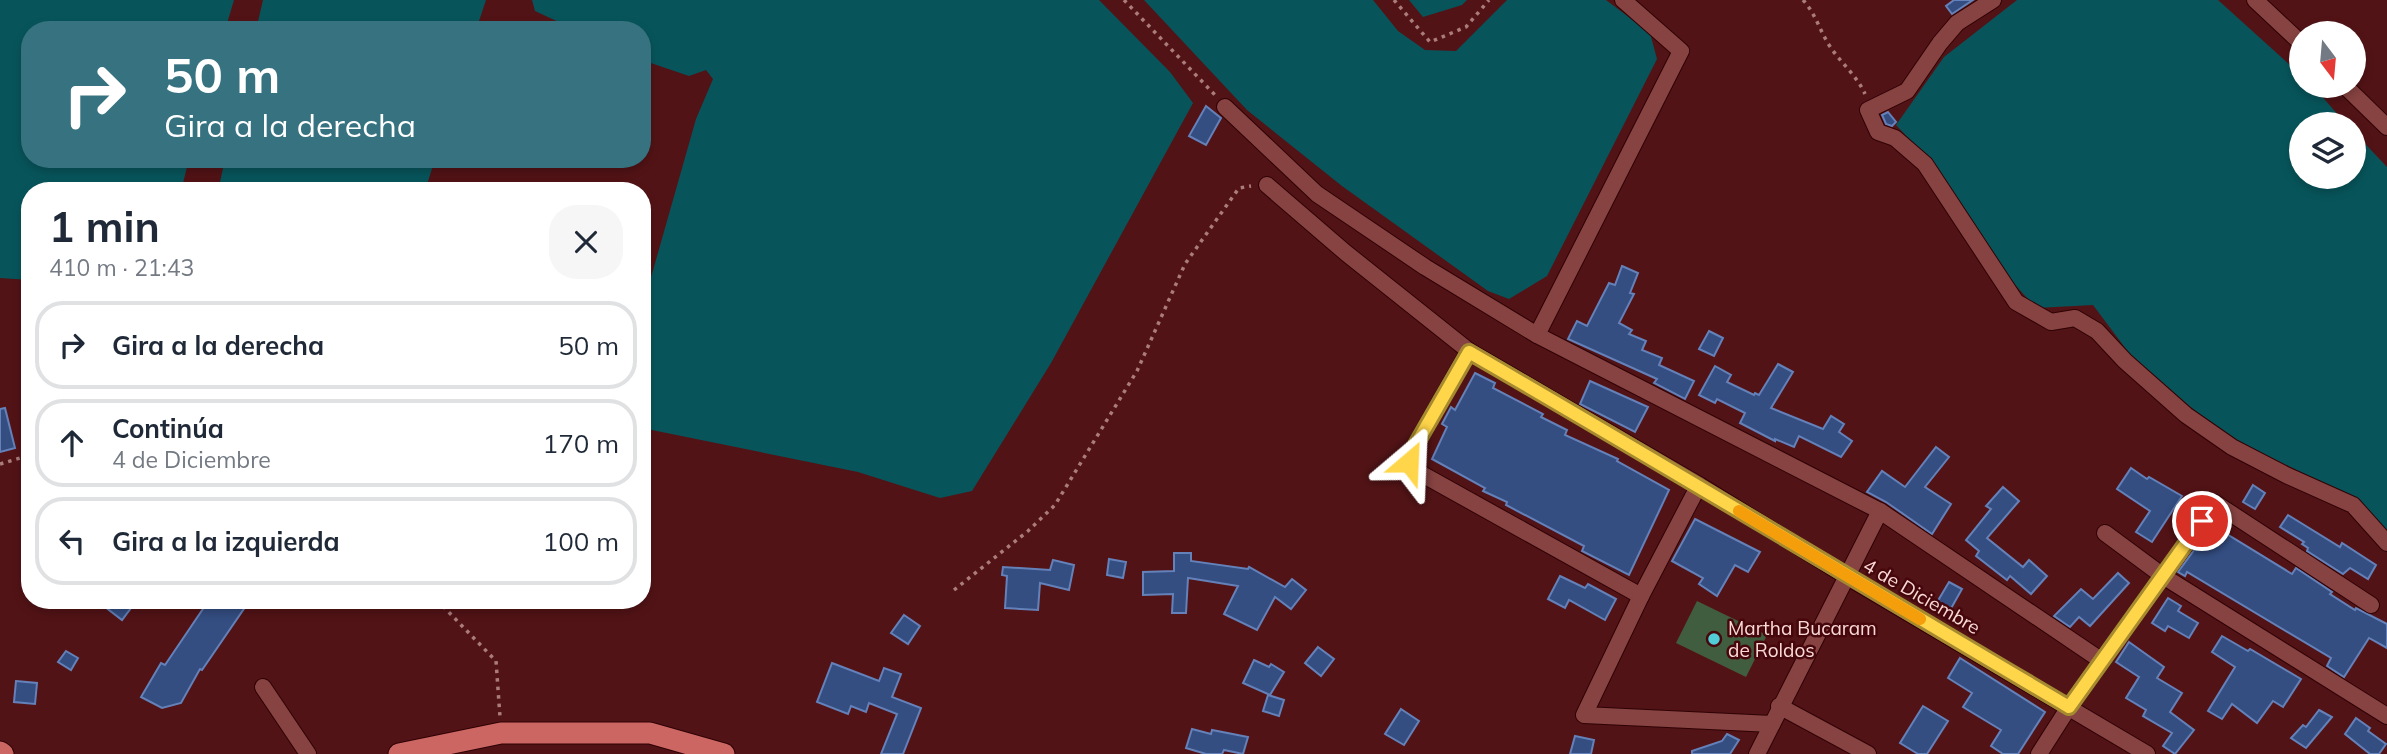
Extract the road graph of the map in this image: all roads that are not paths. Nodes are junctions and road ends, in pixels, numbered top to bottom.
1 (1623, 0) edge
2 (1993, 0) edge
3 (2255, 0) edge
4 (2289, 32) edge
5 (2357, 98) edge
6 (1226, 107) road end
7 (2387, 127) edge
8 (1266, 185) road end
9 (1537, 335) junction
10 (1469, 352) junction
11 (1699, 485) junction
12 (1880, 511) junction
13 (2105, 533) dead end
14 (2387, 544) edge
15 (1846, 576) junction
16 (2163, 576) junction
17 (1641, 596) junction
18 (2371, 605) dead end
19 (2102, 661) junction
20 (263, 687) dead end
21 (1779, 706) junction
22 (2069, 707) junction
23 (2387, 716) edge
24 (1772, 724) junction
25 (308, 754) edge
26 (399, 754) edge
27 (724, 754) edge
28 (1757, 754) edge
29 (1868, 754) edge
30 (2039, 754) edge
31 (2147, 754) edge

1 - 9 street
2 - 14 street
3 - 4 street
5 - 7 street
6 - 9 street
8 - 10 street
9 - 12 street
10 - 11 street
10 - 17 street
11 - 15 street
11 - 17 street
12 - 15 street
12 - 19 street
13 - 16 street
15 - 21 street, 4 de Diciembre
15 - 22 street, 4 de Diciembre
16 - 18 street
16 - 19 street
16 - 23 street
17 - 24 street
19 - 22 street
20 - 25 street
21 - 24 street, 4 de Diciembre
21 - 29 street
22 - 30 street
22 - 31 street, 4 de Diciembre
24 - 28 street, 4 de Diciembre
26 - 27 main road

